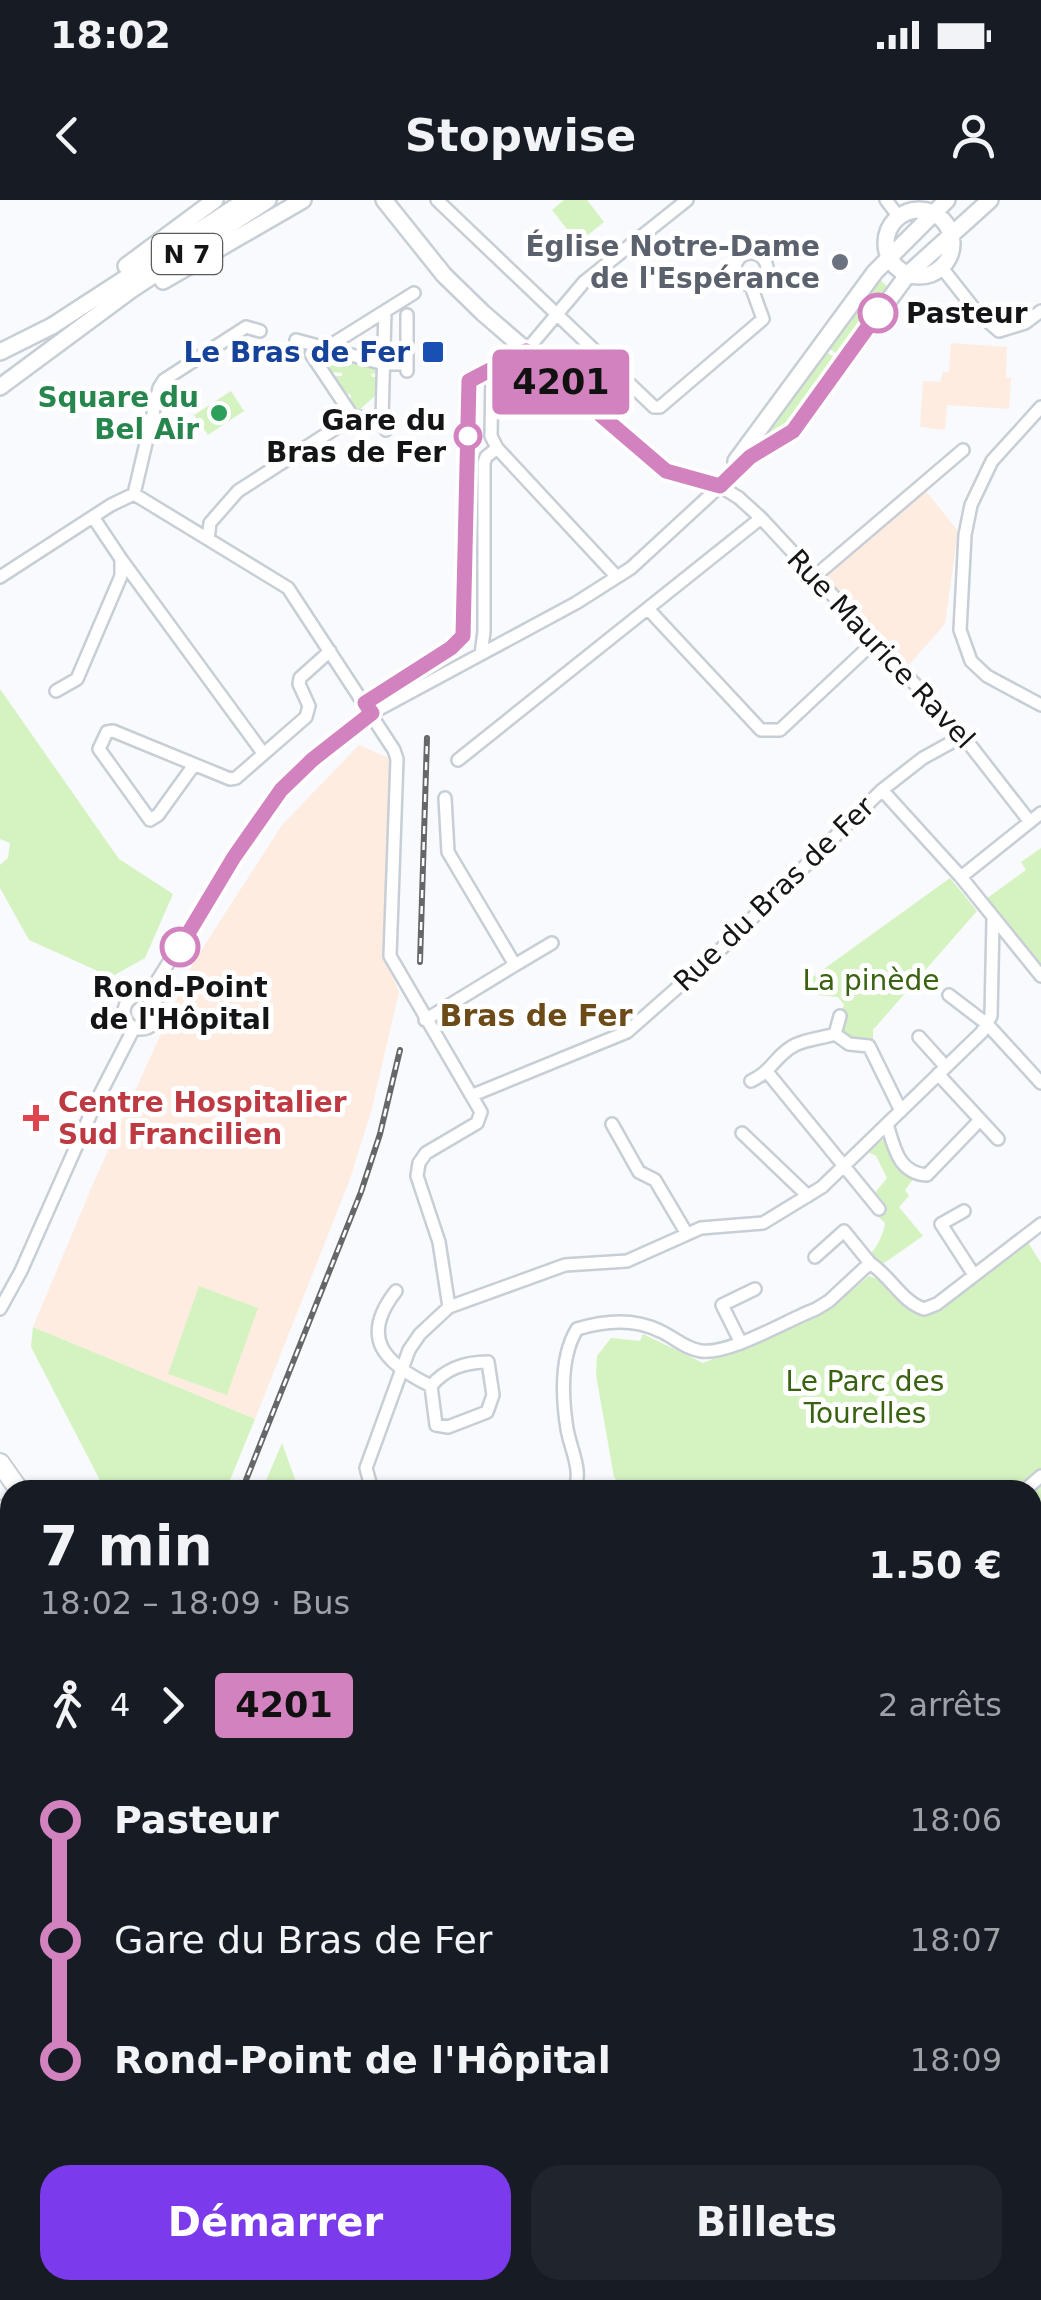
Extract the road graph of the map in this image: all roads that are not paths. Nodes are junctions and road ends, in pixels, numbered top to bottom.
1 (215, 200) edge
2 (246, 200) edge
3 (268, 200) edge
4 (303, 200) edge
5 (384, 200) edge
6 (437, 200) edge
7 (686, 200) edge
8 (886, 200) edge
9 (946, 200) edge
10 (990, 200) edge
11 (932, 212) junction
12 (899, 217) junction
13 (951, 233) junction
14 (889, 256) junction
15 (942, 268) junction
16 (908, 274) junction
17 (751, 286) dead end
18 (101, 292) junction
19 (414, 293) dead end
20 (107, 310) junction
21 (1041, 311) edge
22 (554, 314) junction
23 (385, 317) junction
24 (260, 331) dead end
25 (326, 348) junction
26 (526, 351) junction
27 (0, 352) edge
28 (313, 357) junction
29 (384, 364) junction
30 (492, 370) dead end
31 (0, 387) edge
32 (1041, 407) edge
33 (353, 418) junction
34 (497, 448) junction
35 (964, 450) dead end
36 (720, 486) junction
37 (134, 494) junction
38 (92, 517) junction
39 (761, 518) junction
40 (208, 539) junction
41 (121, 559) junction
42 (0, 577) edge
43 (617, 577) junction
44 (814, 577) junction
45 (649, 610) junction
46 (876, 641) junction
47 (330, 651) junction
48 (480, 654) junction
49 (56, 691) dead end
50 (1041, 705) edge
51 (372, 713) junction
52 (964, 736) junction
53 (263, 753) junction
54 (458, 760) dead end
55 (194, 765) junction
56 (882, 790) junction
57 (445, 798) dead end
58 (1041, 813) edge
59 (1030, 822) junction
60 (961, 877) junction
61 (993, 920) junction
62 (552, 943) dead end
63 (516, 964) junction
64 (1041, 976) edge
65 (949, 995) dead end
66 (147, 997) junction
67 (840, 1016) dead end
68 (425, 1020) junction
69 (987, 1024) junction
70 (134, 1028) junction
71 (835, 1034) junction
72 (918, 1037) dead end
73 (942, 1070) junction
74 (768, 1073) junction
75 (751, 1081) dead end
76 (1041, 1083) edge
77 (473, 1095) junction
78 (900, 1111) junction
79 (980, 1120) junction
80 (612, 1124) dead end
81 (888, 1124) junction
82 (742, 1133) dead end
83 (998, 1139) dead end
84 (843, 1166) junction
85 (808, 1196) junction
86 (879, 1209) dead end
87 (964, 1210) dead end
88 (1041, 1224) edge
89 (687, 1234) junction
90 (815, 1257) dead end
91 (870, 1263) junction
92 (974, 1275) junction
93 (755, 1289) dead end
94 (396, 1291) dead end
95 (449, 1306) junction
96 (0, 1308) edge
97 (740, 1343) junction
98 (401, 1372) junction
99 (431, 1386) junction
100 (369, 1480) edge
101 (576, 1480) edge

1 - 18 main road
2 - 18 main road, N 7
3 - 20 main road, N 7
4 - 20 main road
5 - 26 main road
6 - 22 street
7 - 22 street
8 - 12 street
9 - 11 main road
10 - 13 main road
11 - 12 main road
11 - 13 main road
11 - 14 main road
12 - 14 main road
13 - 15 main road
13 - 16 main road
14 - 16 main road
14 - 36 main road
15 - 16 main road
15 - 21 street
16 - 36 main road
17 - 22 street
18 - 27 main road, N 7
19 - 23 street
20 - 31 main road, N 7
22 - 26 street
23 - 25 street
23 - 29 street
23 - 29 street
24 - 37 street
25 - 28 street
25 - 28 street
25 - 29 street
26 - 36 main road
28 - 33 street
29 - 33 street
30 - 34 street
32 - 50 street
33 - 40 street
34 - 43 street
34 - 48 street
35 - 44 street
36 - 39 street, Rue Maurice Ravel
36 - 43 street
37 - 38 street
37 - 40 street
38 - 41 street
38 - 42 street
39 - 44 street, Rue Maurice Ravel
39 - 45 street
40 - 47 street
41 - 49 street
41 - 53 street
43 - 48 street
44 - 46 street, Rue Maurice Ravel
45 - 46 street
45 - 54 street
46 - 52 street, Rue Maurice Ravel
47 - 51 street
47 - 53 street
48 - 51 street
51 - 66 street
51 - 68 street
52 - 56 street, Rue du Bras de Fer
52 - 59 street, Rue Maurice Ravel
53 - 55 street
55 - 55 street
56 - 60 street
56 - 77 street, Rue du Bras de Fer
57 - 63 street
58 - 59 street
59 - 60 street
60 - 61 street
61 - 64 street
61 - 69 street
62 - 63 street
63 - 68 street
65 - 69 street
66 - 70 street
66 - 70 street
67 - 71 street
68 - 77 street
69 - 73 street
69 - 76 street
70 - 96 street
71 - 74 street
71 - 78 street
72 - 73 street
73 - 78 street
73 - 79 street
74 - 75 street
74 - 84 street
77 - 95 street
78 - 81 street
79 - 81 street
79 - 83 street
80 - 89 street
81 - 84 street
82 - 85 street
84 - 85 street
84 - 86 street
85 - 89 street
87 - 92 street
88 - 92 street
89 - 95 street
90 - 91 street
91 - 92 street
91 - 97 street
93 - 97 street
94 - 98 street
95 - 98 street
97 - 101 street
98 - 99 street
98 - 100 street
99 - 99 street

